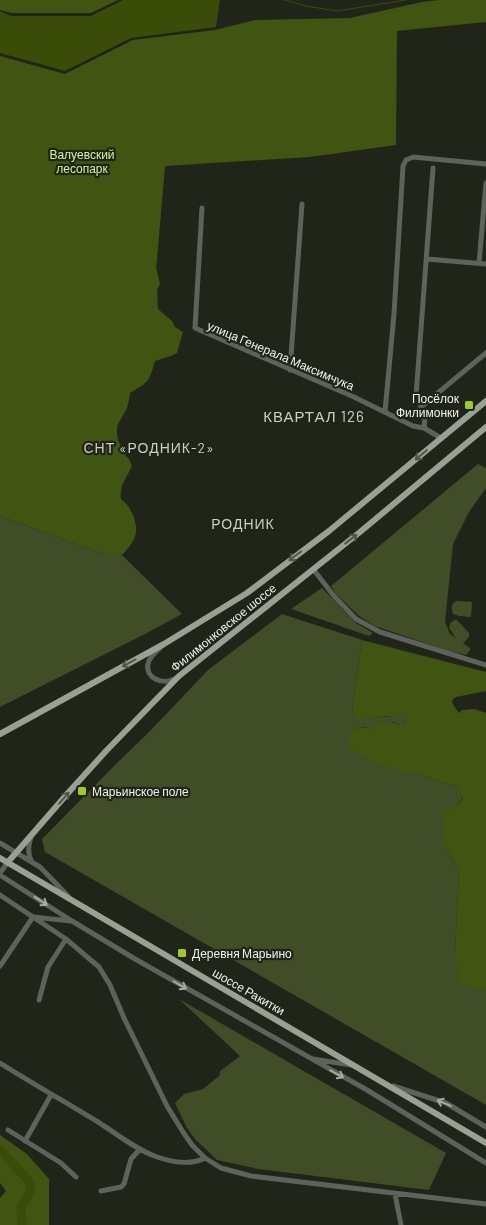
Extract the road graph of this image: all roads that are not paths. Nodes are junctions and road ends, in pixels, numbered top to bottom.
1 (486, 164) edge
2 (433, 168) dead end
3 (486, 183) edge
4 (302, 204) dead end
5 (202, 208) dead end
6 (427, 259) junction
7 (479, 263) junction
8 (486, 264) edge
9 (486, 353) edge
10 (290, 370) junction
11 (486, 401) edge
12 (421, 408) junction
13 (385, 412) junction
14 (486, 426) edge
15 (424, 428) junction
16 (441, 438) junction
17 (312, 569) junction
18 (164, 644) junction
19 (486, 665) edge
20 (180, 676) junction
21 (0, 734) edge
22 (32, 835) junction
23 (0, 843) edge
24 (17, 853) junction
25 (0, 858) edge
26 (8, 862) junction
27 (33, 863) junction
28 (0, 874) edge
29 (0, 895) edge
30 (71, 900) junction
31 (32, 917) junction
32 (72, 921) junction
33 (66, 939) junction
34 (0, 966) edge
35 (39, 1000) dead end
36 (310, 1059) junction
37 (0, 1063) edge
38 (352, 1065) junction
39 (384, 1084) junction
40 (51, 1095) junction
41 (486, 1127) edge
42 (8, 1130) dead end
43 (25, 1141) junction
44 (486, 1143) edge
45 (140, 1149) junction
46 (205, 1158) junction
47 (486, 1163) edge
48 (76, 1176) dead end
49 (101, 1191) dead end
50 (395, 1194) junction
51 (486, 1204) edge
52 (401, 1225) edge

1 - 13 street
2 - 6 street
3 - 7 street
4 - 10 street
5 - 10 street, улица Генерала Максимчука
6 - 7 street
6 - 12 street
7 - 8 street
9 - 12 street
10 - 13 street, улица Генерала Максимчука
11 - 16 main road, Филимонковское шоссе
12 - 15 street
13 - 15 street, улица Генерала Максимчука
17 -> 14 main road, Филимонковское шоссе
15 - 16 street, улица Генерала Максимчука
16 -> 18 main road, Филимонковское шоссе
17 - 19 street
17 - 20 main road, Филимонковское шоссе
18 - 20 street
18 -> 21 main road, Филимонковское шоссе
22 -> 20 main road, Филимонковское шоссе
22 - 24 main road, Филимонковское шоссе
22 - 27 street
23 - 24 street
24 - 26 main road, Филимонковское шоссе
24 - 27 street
25 - 26 main road, шоссе Ракитки
26 - 28 street, Филимонковское шоссе
26 - 30 main road, шоссе Ракитки
27 - 30 street
28 -> 32 street
29 - 31 street
30 - 38 main road, шоссе Ракитки
31 - 32 street
31 - 33 street
31 - 34 street
32 -> 36 street
33 - 35 street
33 - 46 street
36 - 38 street
36 -> 47 street
37 - 40 street
38 - 39 main road, шоссе Ракитки
41 -> 39 street
39 - 44 main road, шоссе Ракитки
40 - 43 street
40 - 45 street
42 - 43 street
43 - 48 street
45 - 46 street
45 - 49 street
46 - 50 street
50 - 51 street
50 - 52 street

